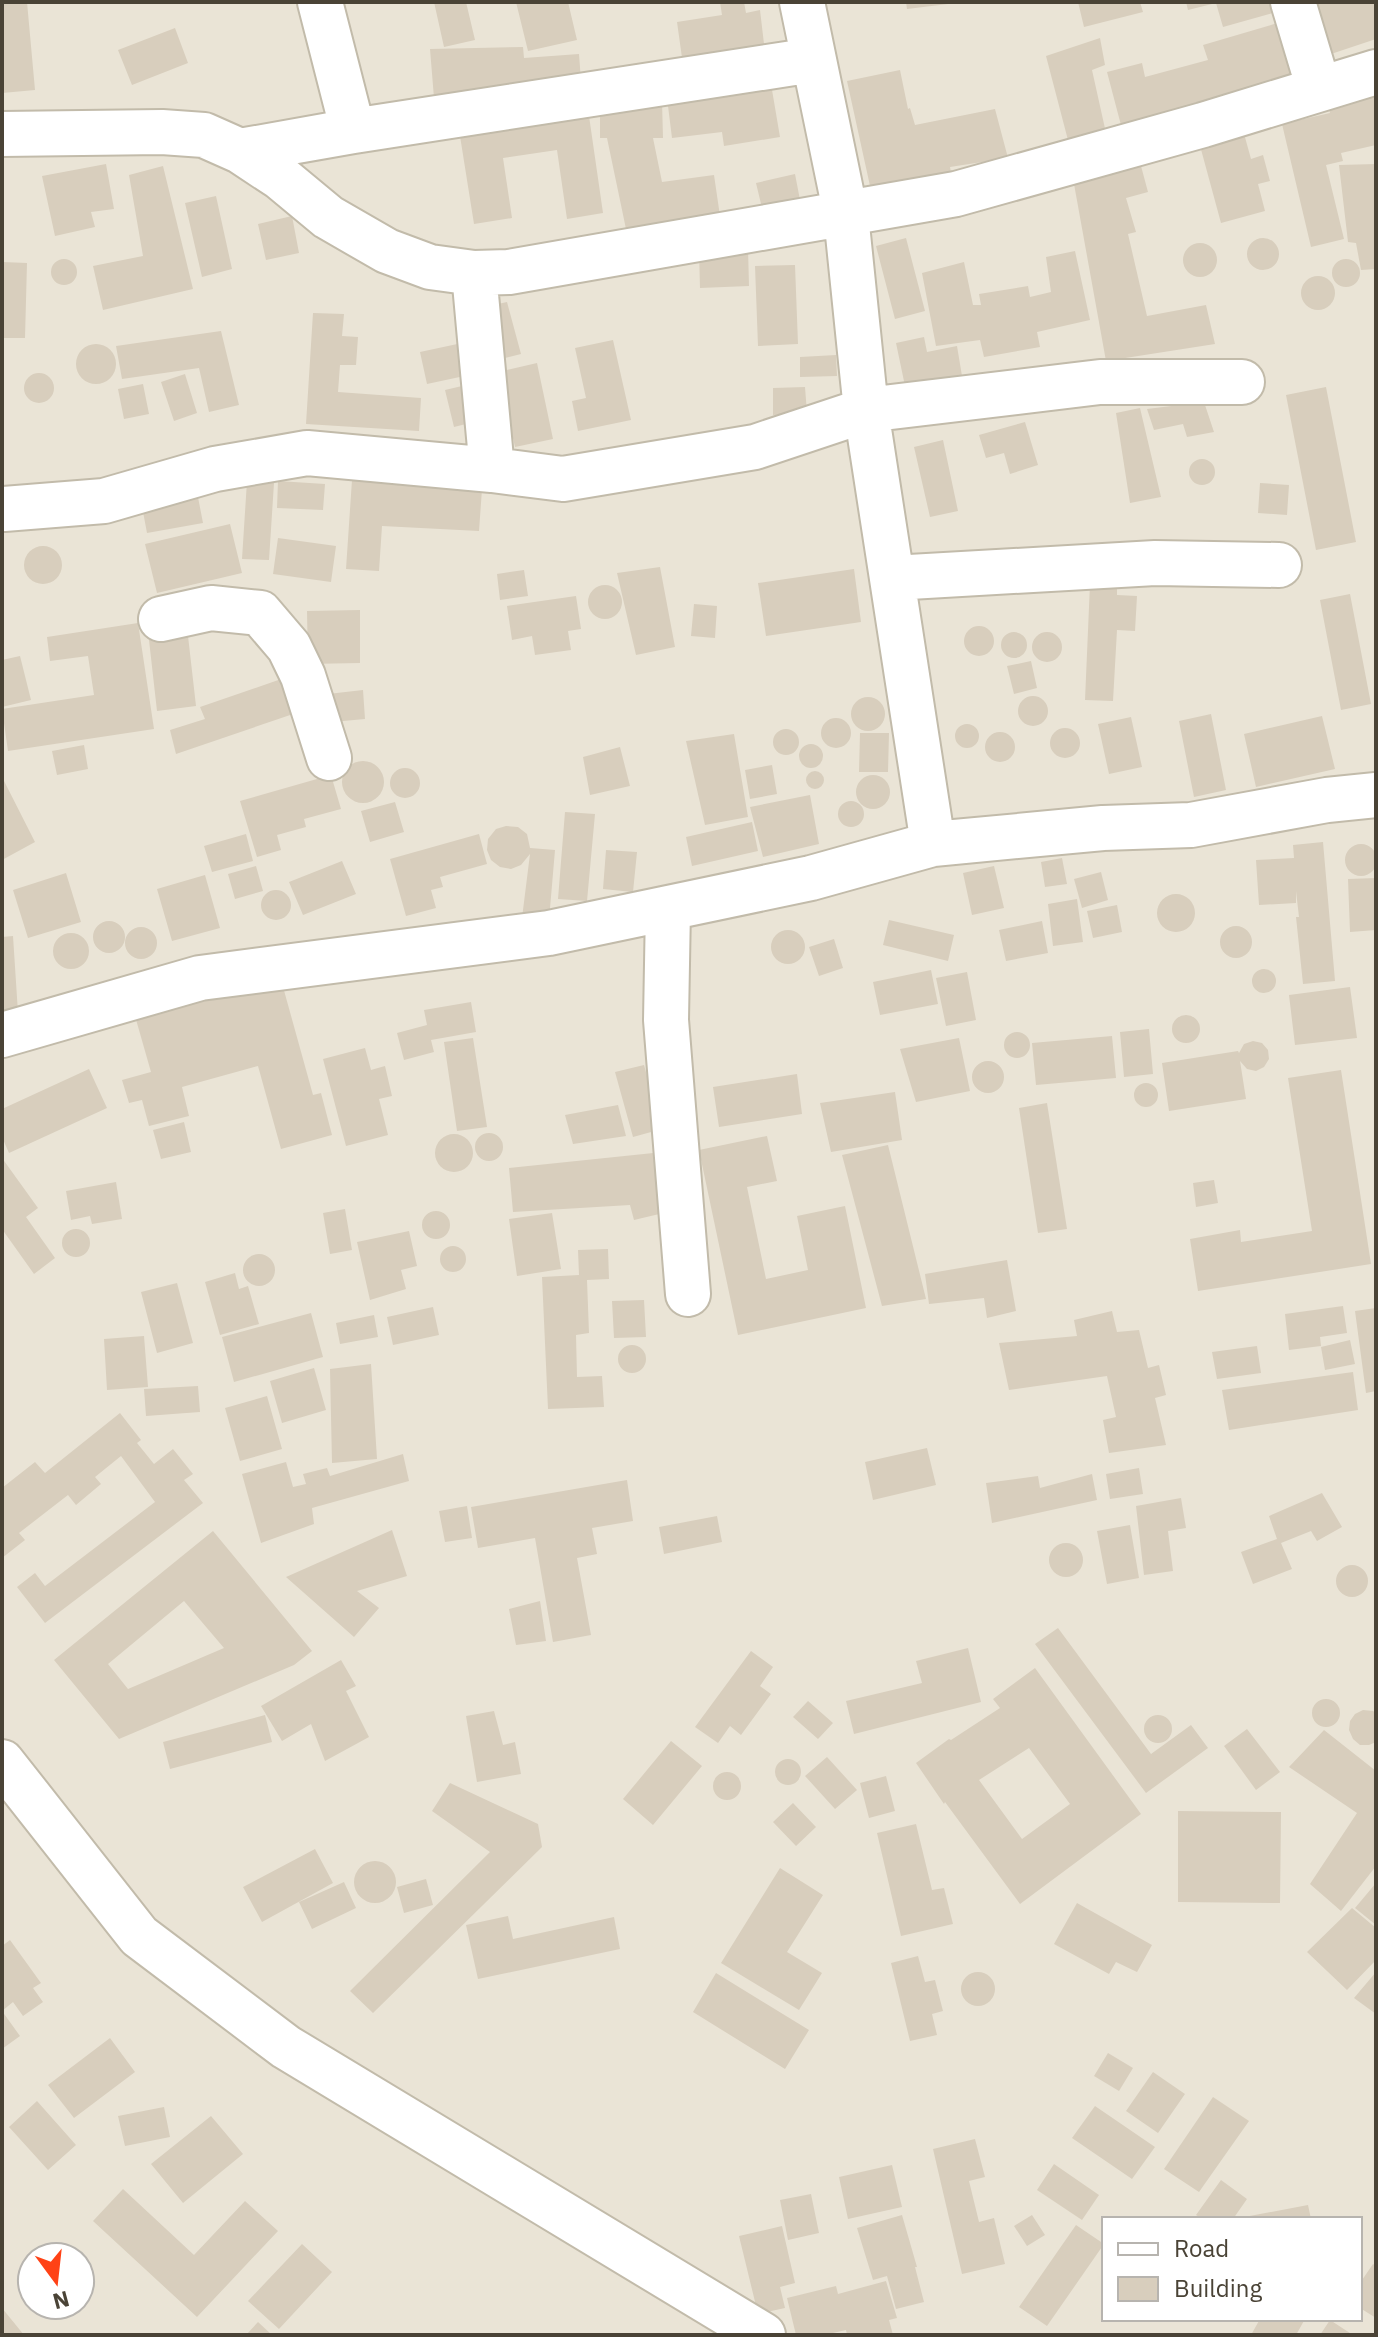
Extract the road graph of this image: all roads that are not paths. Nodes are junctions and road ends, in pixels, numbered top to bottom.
1 (320, 2) edge
2 (802, 2) edge
3 (1293, 2) edge
4 (813, 60) junction
5 (1376, 72) edge
6 (1319, 89) junction
7 (353, 131) junction
8 (2, 134) edge
9 (240, 151) junction
10 (846, 215) junction
11 (474, 273) junction
12 (1242, 382) dead end
13 (866, 410) junction
14 (492, 470) junction
15 (4, 509) dead end
16 (1279, 565) dead end
17 (892, 578) junction
18 (161, 619) dead end
19 (329, 758) dead end
20 (1376, 795) edge
21 (933, 844) junction
22 (668, 908) junction
23 (2, 1035) edge
24 (688, 1294) dead end
25 (2, 1762) edge
26 (763, 2335) edge

1 - 7 street
2 - 4 street
3 - 6 street
4 - 7 street
4 - 10 street
5 - 6 street
6 - 10 street
7 - 9 street
8 - 9 street
9 - 11 street
10 - 11 street
10 - 13 street
11 - 14 street
12 - 13 street
13 - 14 street
13 - 17 street
14 - 15 street
16 - 17 street
17 - 21 street
18 - 19 street
20 - 21 street
21 - 22 street
22 - 23 street
22 - 24 street
25 - 26 street

